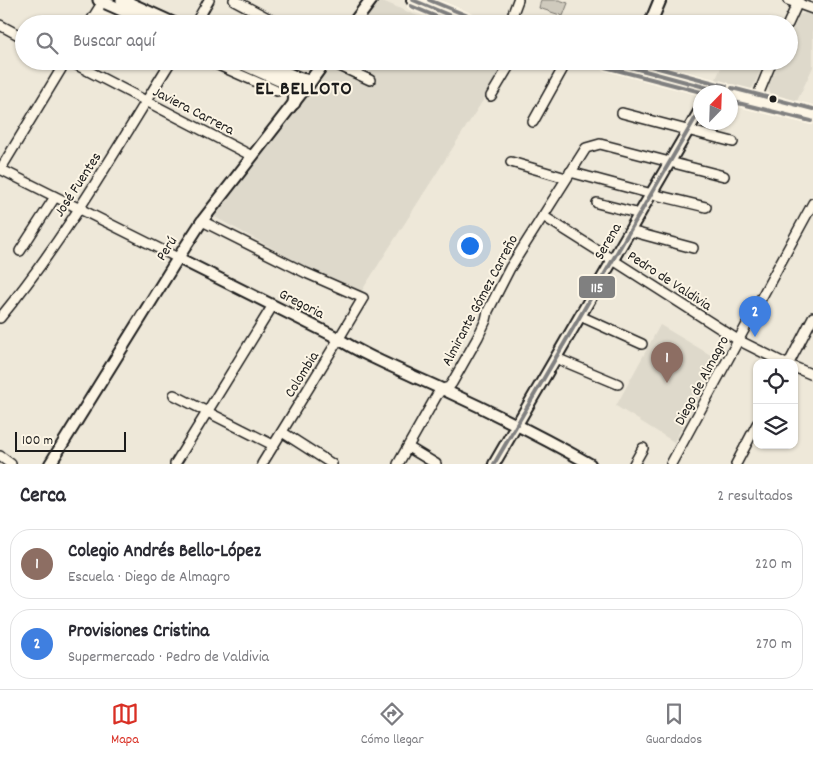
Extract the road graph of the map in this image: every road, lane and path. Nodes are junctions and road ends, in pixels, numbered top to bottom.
1 (122, 0) edge
2 (208, 0) edge
3 (234, 0) edge
4 (371, 0) edge
5 (518, 0) edge
6 (660, 0) edge
7 (788, 0) edge
8 (420, 1) edge
9 (798, 2) edge
10 (99, 4) edge
11 (813, 9) edge
12 (113, 15) edge
13 (129, 15) edge
14 (155, 15) edge
15 (199, 15) edge
16 (262, 15) edge
17 (360, 15) edge
18 (451, 15) edge
19 (512, 15) edge
20 (654, 15) edge
21 (792, 15) edge
22 (0, 25) edge
23 (15, 33) edge
24 (61, 70) edge
25 (85, 70) edge
26 (165, 70) edge
27 (234, 70) edge
28 (252, 70) edge
29 (280, 70) edge
30 (320, 70) edge
31 (347, 70) edge
32 (507, 70) edge
33 (562, 70) edge
34 (650, 70) edge
35 (768, 70) edge
36 (370, 80) dead end
37 (309, 84) junction
38 (696, 85) edge
39 (281, 87) junction
40 (491, 96) dead end
41 (738, 96) edge
42 (756, 100) junction
43 (146, 101) junction
44 (294, 103) junction
45 (622, 113) dead end
46 (813, 115) edge
47 (533, 122) dead end
48 (693, 123) edge
49 (689, 130) junction
50 (734, 142) dead end
51 (252, 156) junction
52 (511, 162) dead end
53 (671, 162) junction
54 (0, 169) edge
55 (568, 175) junction
56 (724, 176) dead end
57 (652, 194) junction
58 (55, 196) junction
59 (597, 203) dead end
60 (813, 203) edge
61 (706, 207) dead end
62 (79, 208) junction
63 (640, 214) junction
64 (543, 216) junction
65 (202, 221) junction
66 (630, 231) junction
67 (693, 248) dead end
68 (20, 250) dead end
69 (178, 258) junction
70 (613, 260) junction
71 (273, 305) junction
72 (1, 314) edge
73 (580, 316) junction
74 (813, 317) edge
75 (339, 339) junction
76 (738, 340) junction
77 (642, 344) dead end
78 (556, 358) junction
79 (776, 359) edge
80 (791, 359) edge
81 (798, 369) edge
82 (813, 375) edge
83 (618, 384) dead end
84 (442, 389) junction
85 (174, 395) dead end
86 (207, 411) junction
87 (516, 425) junction
88 (282, 432) junction
89 (753, 432) edge
90 (274, 445) junction
91 (408, 447) junction
92 (643, 448) dead end
93 (0, 456) edge
94 (11, 464) edge
95 (50, 464) edge
96 (175, 464) edge
97 (262, 464) edge
98 (332, 464) edge
99 (398, 464) edge
100 (436, 464) edge
101 (494, 464) edge
102 (590, 464) edge
103 (634, 464) edge
104 (671, 464) edge
105 (736, 464) edge

1 - 14 main road
2 - 15 street
3 - 16 street
4 - 17 main road
5 - 19 street
6 - 20 main road
7 - 9 street
8 - 18 main road
9 - 11 street
9 - 21 street
10 - 12 street
10 - 13 main road
22 - 23 street
24 - 54 street
25 - 43 street, Javiera Carrera
26 - 43 street, José Fuentes
27 - 39 street
28 - 39 main road
29 - 37 main road
30 - 37 main road, Perú
31 - 36 street
32 - 40 street
33 - 47 street
34 - 38 main road
35 - 42 street
37 - 39 main road
37 - 44 street, Perú
39 - 44 main road
41 - 42 main road
42 - 46 main road
43 - 51 street, Javiera Carrera
43 - 62 street, José Fuentes
44 - 51 street, Perú
45 - 49 street
48 - 49 street, Serena
49 - 50 street
49 - 53 street, Serena
51 - 65 street, Perú
52 - 55 street
53 - 55 street, Almirante Gómez Carreño
53 - 56 street
53 - 57 street, Serena
54 - 58 street, Gregoria
55 - 57 street
55 - 64 street, Almirante Gómez Carreño
57 - 61 street
57 - 63 street, Serena
58 - 62 street, Gregoria
58 - 68 street
59 - 63 street
60 - 76 street, Diego de Almagro
62 - 69 street, Gregoria
62 - 72 street, José Fuentes
63 - 66 street, Serena
64 - 70 street, Pedro de Valdivia
64 - 84 street, Almirante Gómez Carreño
65 - 69 street, Perú
65 - 75 street, Colombia
66 - 67 street
66 - 70 street, Serena
69 - 71 street, Gregoria
69 - 95 street, Perú
70 - 73 street, Serena
70 - 76 street, Pedro de Valdivia
71 - 75 street, Gregoria
71 - 86 street
73 - 77 street
73 - 78 street, Serena
74 - 80 street
75 - 84 street, Gregoria
75 - 88 street, Colombia
76 - 79 street, Pedro de Valdivia
76 - 104 street, Diego de Almagro
78 - 83 street
78 - 87 street, Serena
81 - 82 street
84 - 87 street, Gregoria
84 - 91 street, Almirante Gómez Carreño
85 - 86 street
86 - 90 street
86 - 96 street
87 - 101 street, Serena
87 - 102 street, Gregoria
88 - 90 street, Colombia
88 - 98 street
89 - 105 street
90 - 97 street, Colombia
91 - 99 street, Almirante Gómez Carreño
91 - 100 street
92 - 103 street
93 - 94 street

